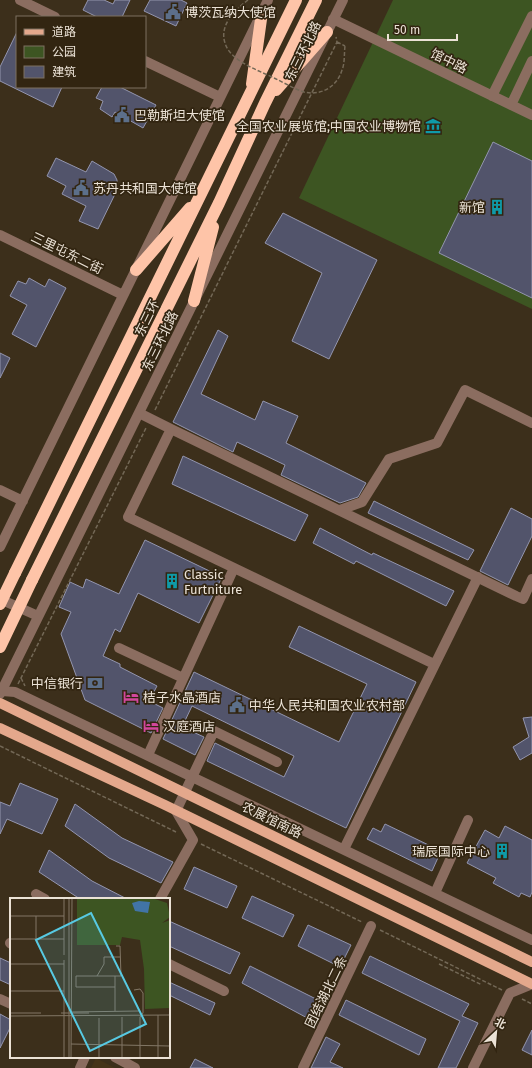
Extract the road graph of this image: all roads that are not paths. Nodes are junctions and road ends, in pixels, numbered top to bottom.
1 (20, 0) edge
2 (268, 0) edge
3 (296, 0) edge
4 (316, 0) edge
5 (343, 0) edge
6 (262, 12) junction
7 (53, 16) edge
8 (532, 16) edge
9 (333, 19) junction
10 (327, 32) junction
11 (146, 61) edge
12 (532, 61) edge
13 (250, 96) junction
14 (492, 96) junction
15 (220, 97) junction
16 (265, 103) junction
17 (511, 105) junction
18 (532, 115) edge
19 (201, 195) junction
20 (219, 203) junction
21 (0, 235) edge
22 (136, 270) junction
23 (123, 295) junction
24 (194, 301) junction
25 (139, 413) junction
26 (532, 423) edge
27 (171, 429) junction
28 (0, 490) edge
29 (23, 501) junction
30 (340, 510) junction
31 (0, 547) edge
32 (234, 568) junction
33 (478, 577) junction
34 (532, 579) edge
35 (0, 599) edge
36 (0, 604) edge
37 (38, 616) junction
38 (0, 646) edge
39 (119, 648) dead end
40 (434, 664) junction
41 (183, 678) junction
42 (1, 692) edge
43 (0, 703) edge
44 (0, 728) edge
45 (148, 755) junction
46 (277, 762) dead end
47 (193, 776) junction
48 (185, 793) junction
49 (176, 811) junction
50 (468, 820) dead end
51 (344, 849) junction
52 (435, 893) junction
53 (161, 898) edge
54 (372, 926) road end
55 (532, 940) edge
56 (532, 962) edge
57 (170, 964) edge
58 (532, 984) edge
59 (224, 991) dead end
60 (0, 999) edge
61 (10, 1004) edge
62 (85, 1058) edge
63 (117, 1058) edge
64 (80, 1068) edge
65 (135, 1068) edge
66 (303, 1068) edge
67 (474, 1068) edge

1 - 7 street
2 - 6 street
3 - 13 highway, 东三环
4 - 16 highway, 东三环
5 - 9 street, 东三环北路
6 - 13 highway
6 - 15 street
8 - 14 street
9 - 10 street, 东三环北路
9 - 14 street, 馆中路
10 - 16 highway
10 - 24 street, 东三环北路
11 - 15 street
12 - 17 street
13 - 19 highway, 东三环
14 - 17 street, 馆中路
15 - 22 street
16 - 20 highway, 东三环
17 - 18 street, 馆中路
19 - 22 highway
19 - 36 highway, 东三环, bridge
20 - 24 highway
20 - 38 highway, 东三环, bridge
21 - 23 street, 三里屯东二街
22 - 23 street
23 - 29 street
24 - 25 street, 东三环北路
25 - 27 street
25 - 37 street, 东三环北路
26 - 30 street
27 - 30 street
27 - 32 street
28 - 29 street
29 - 31 street
30 - 33 street
32 - 40 street
32 - 41 street
33 - 34 street
33 - 40 street
35 - 37 street
37 - 42 street, 东三环北路
39 - 41 street
40 - 51 street
41 - 45 street
42 - 45 street, 农展馆南路
43 - 48 main road, 农展馆南路
44 - 49 main road
45 - 47 street, 农展馆南路
46 - 47 street
47 - 48 street
47 - 51 street, 农展馆南路
48 - 49 street
48 - 56 main road, 农展馆南路
49 - 53 street
49 - 58 main road
50 - 52 street
51 - 52 street, 农展馆南路
52 - 55 street, 农展馆南路
54 - 66 street, 团结湖北二条
57 - 59 street
58 - 67 street
60 - 61 street
62 - 64 street
63 - 65 street

